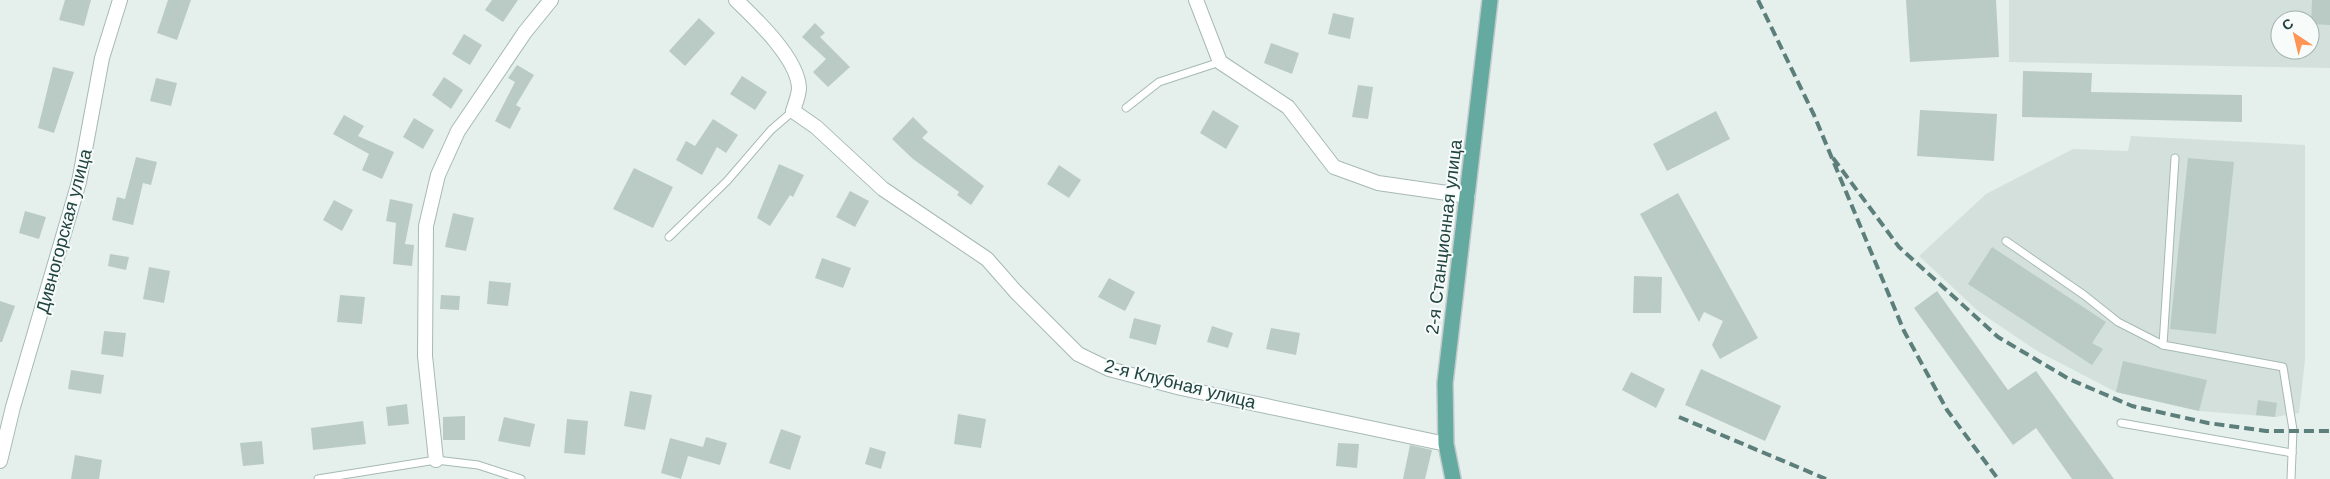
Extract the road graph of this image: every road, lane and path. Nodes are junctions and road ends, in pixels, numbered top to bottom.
1 (120, 0) edge
2 (551, 0) edge
3 (736, 0) edge
4 (1196, 0) edge
5 (1490, 0) edge
6 (1220, 62) junction
7 (1126, 108) dead end
8 (793, 111) junction
9 (2175, 158) dead end
10 (1468, 196) junction
11 (669, 237) dead end
12 (2006, 241) dead end
13 (2163, 345) junction
14 (2121, 423) dead end
15 (1446, 444) junction
16 (2292, 453) junction
17 (436, 460) junction
18 (0, 461) edge
19 (318, 479) edge
20 (521, 479) edge
21 (1453, 479) edge
22 (2291, 479) edge

1 - 18 street, Дивногорская улица
2 - 17 street
3 - 8 street
4 - 6 street
5 - 10 main road, 2-я Станционная улица
6 - 7 lane
6 - 10 street
8 - 11 lane
8 - 15 street, 2-я Клубная улица
9 - 13 lane
10 - 15 main road, 2-я Станционная улица
12 - 13 lane
13 - 16 lane
14 - 16 lane
15 - 21 main road, 2-я Станционная улица
16 - 22 lane
17 - 19 lane
17 - 20 lane

